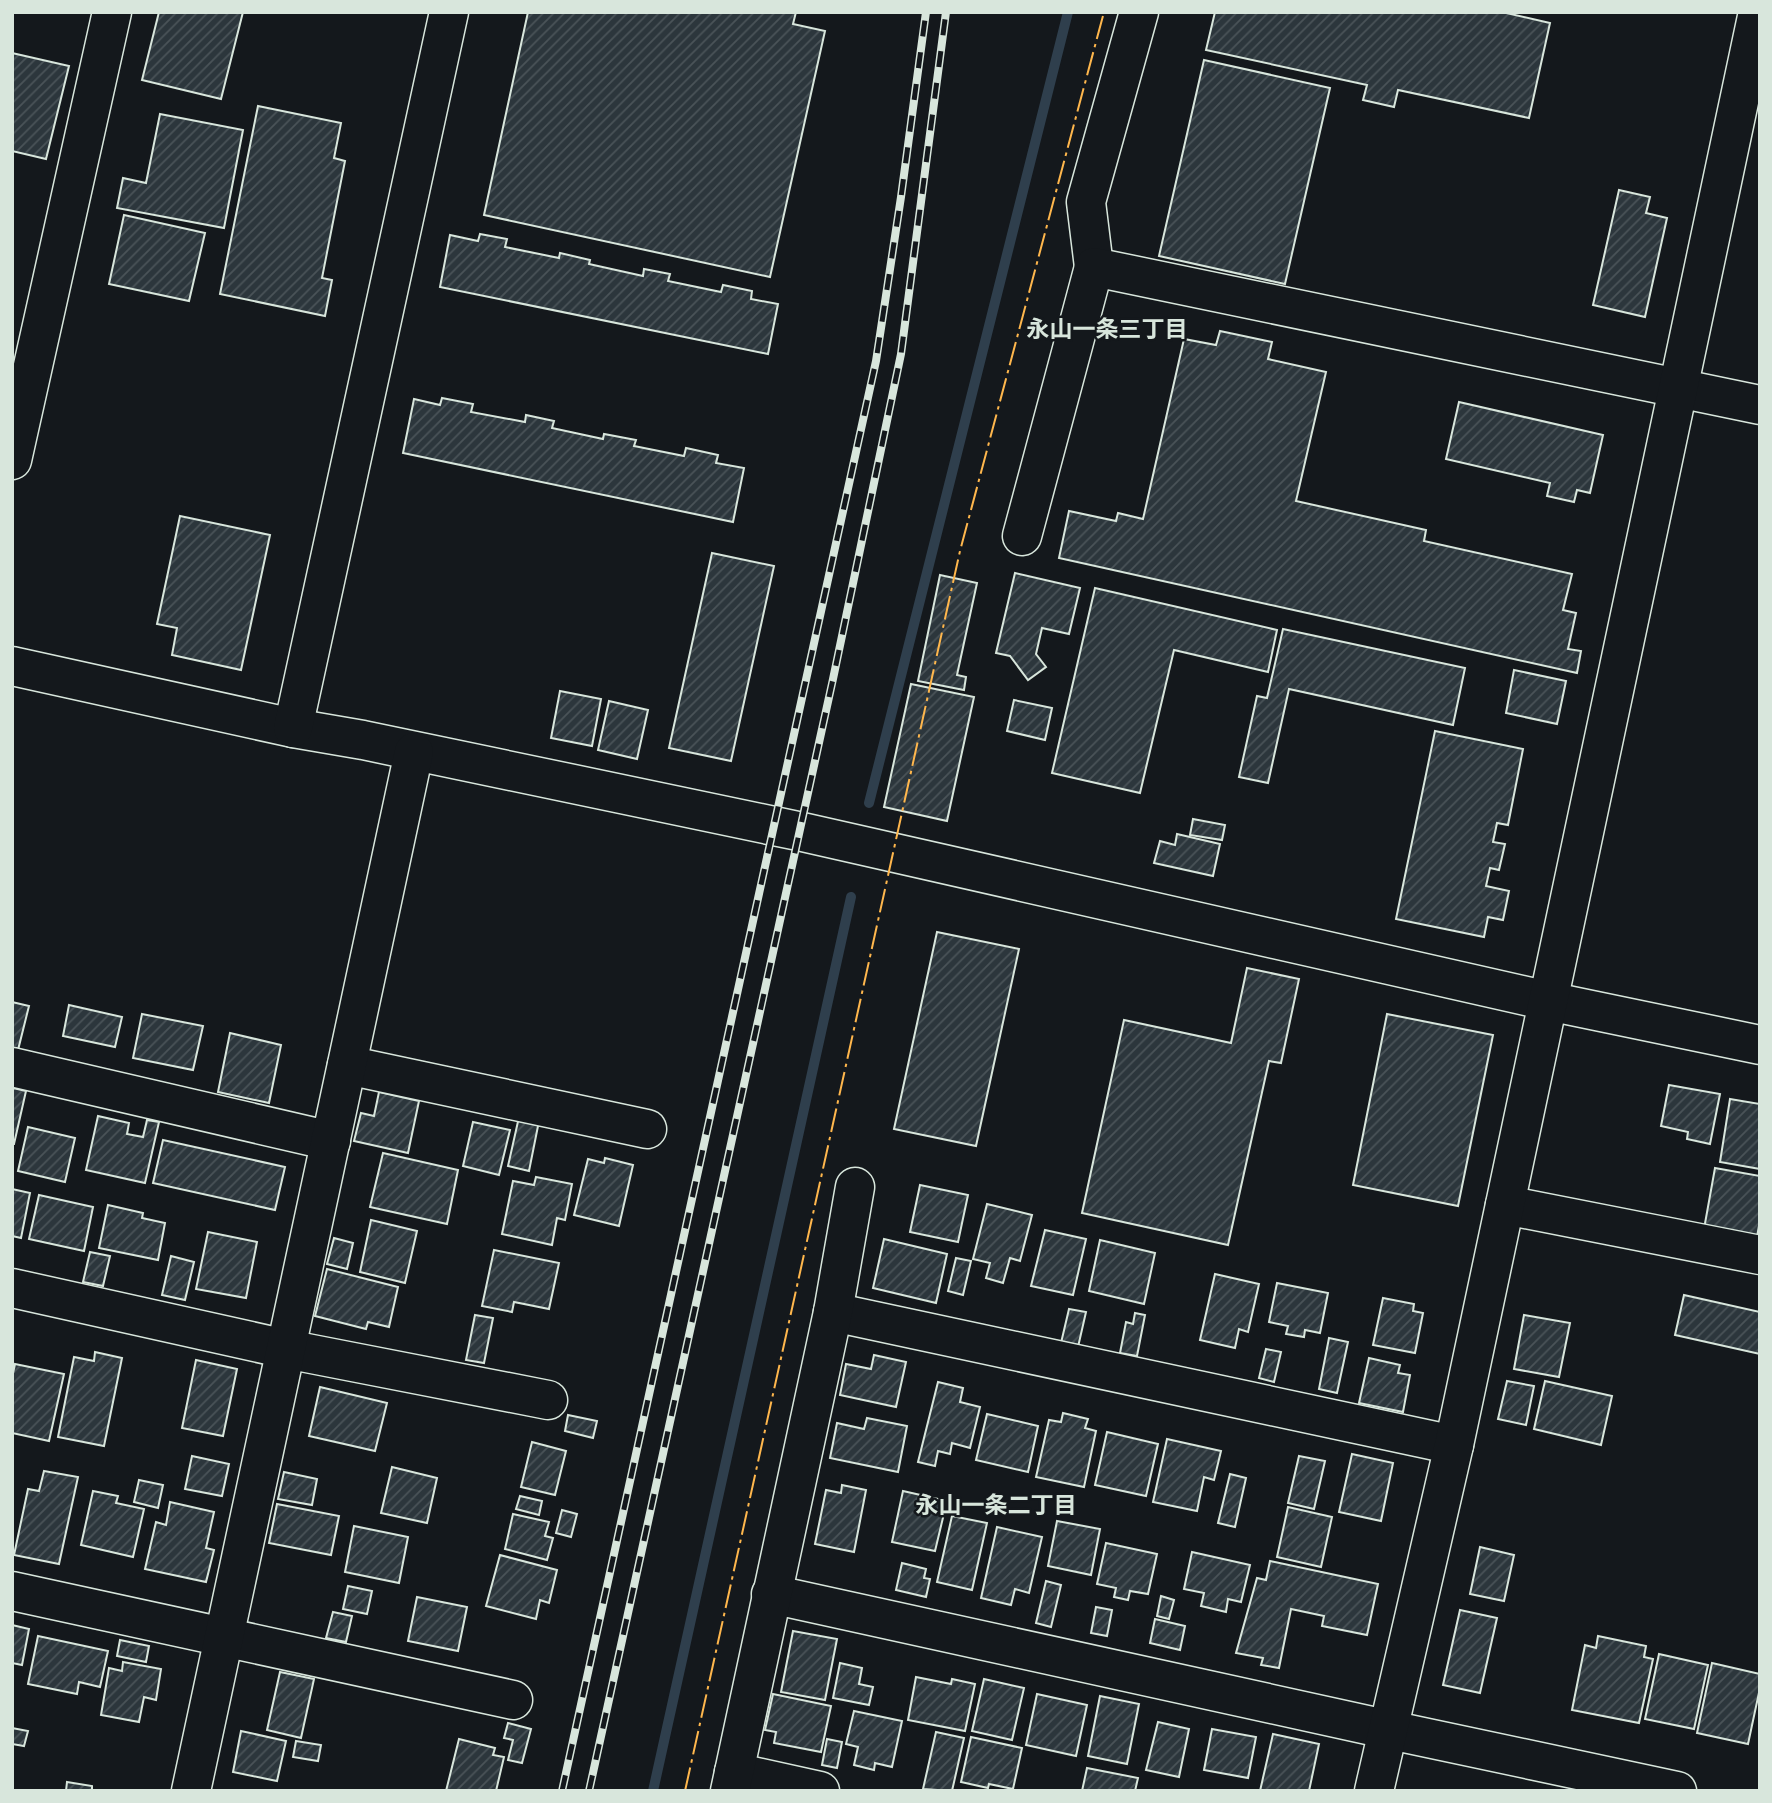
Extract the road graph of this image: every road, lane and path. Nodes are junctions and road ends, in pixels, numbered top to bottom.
1 (112, 12) edge
2 (449, 12) edge
3 (1139, 12) edge
4 (1758, 12) edge
5 (1094, 267) junction
6 (1677, 387) junction
7 (1760, 405) edge
8 (12, 460) edge
9 (1022, 536) dead end
10 (12, 666) edge
11 (293, 729) junction
12 (414, 752) junction
13 (1548, 1000) junction
14 (1760, 1045) edge
15 (347, 1065) junction
16 (12, 1067) edge
17 (647, 1129) dead end
18 (331, 1141) junction
19 (855, 1188) dead end
20 (1505, 1205) junction
21 (1760, 1255) edge
22 (12, 1287) edge
23 (833, 1312) junction
24 (286, 1349) junction
25 (548, 1400) dead end
26 (1454, 1445) junction
27 (12, 1591) edge
28 (771, 1594) junction
29 (225, 1638) junction
30 (513, 1700) dead end
31 (1390, 1730) junction
32 (732, 1781) edge
33 (191, 1791) edge
34 (820, 1791) edge
35 (1374, 1791) edge
36 (1677, 1791) edge

1 - 8 street
2 - 11 street
3 - 5 street
4 - 6 street
5 - 6 street
5 - 9 street
6 - 7 street
6 - 13 street
10 - 11 street
11 - 12 street
12 - 13 street
12 - 15 street
13 - 14 street
13 - 20 street
15 - 17 street
15 - 18 street
16 - 18 street
18 - 24 street
19 - 23 street
20 - 21 street
20 - 26 street
22 - 24 street
23 - 26 street
23 - 28 street
24 - 25 street
24 - 29 street
26 - 31 street
27 - 29 street
28 - 31 street
28 - 32 street
29 - 30 street
29 - 33 street
31 - 35 street
31 - 36 street
32 - 34 street

